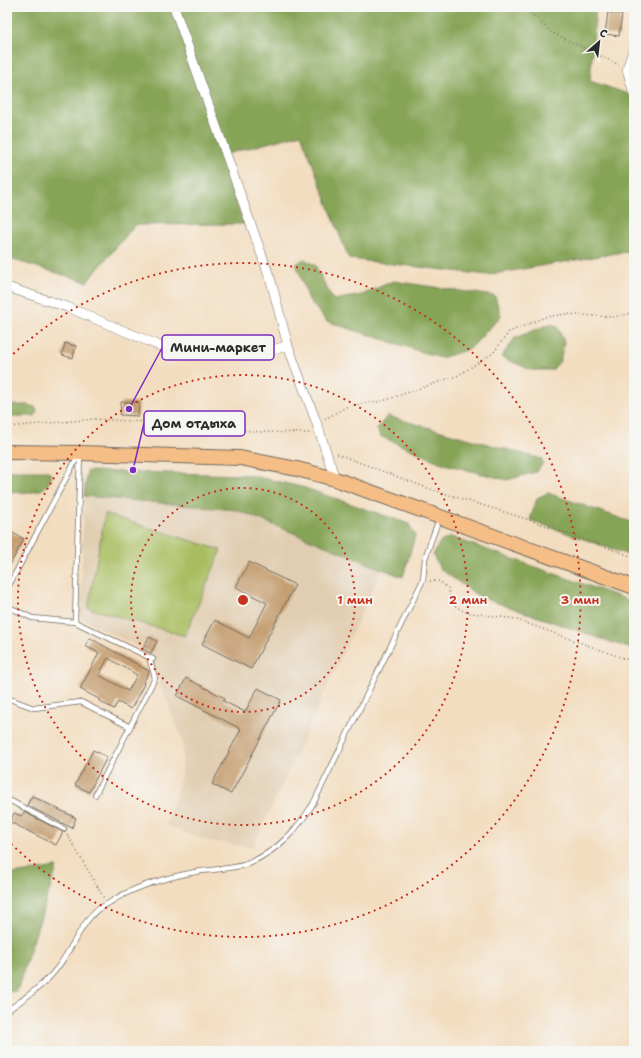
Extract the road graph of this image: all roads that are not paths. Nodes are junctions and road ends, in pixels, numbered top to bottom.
1 (174, 7) edge
2 (634, 48) edge
3 (634, 94) edge
4 (7, 287) edge
5 (288, 346) junction
6 (7, 452) edge
7 (80, 453) junction
8 (335, 479) junction
9 (440, 517) junction
10 (634, 587) edge
11 (7, 589) edge
12 (7, 606) edge
13 (75, 622) junction
14 (7, 698) edge
15 (130, 727) junction
16 (95, 795) dead end
17 (7, 800) edge
18 (64, 829) road end
19 (7, 1011) edge

1 - 5 street
2 - 3 street
4 - 5 street
5 - 8 street
6 - 7 main road
7 - 8 main road
7 - 11 lane
7 - 13 lane
8 - 9 main road
9 - 10 main road
9 - 19 lane
12 - 13 lane
13 - 15 lane
14 - 15 lane
15 - 16 lane
17 - 18 lane

